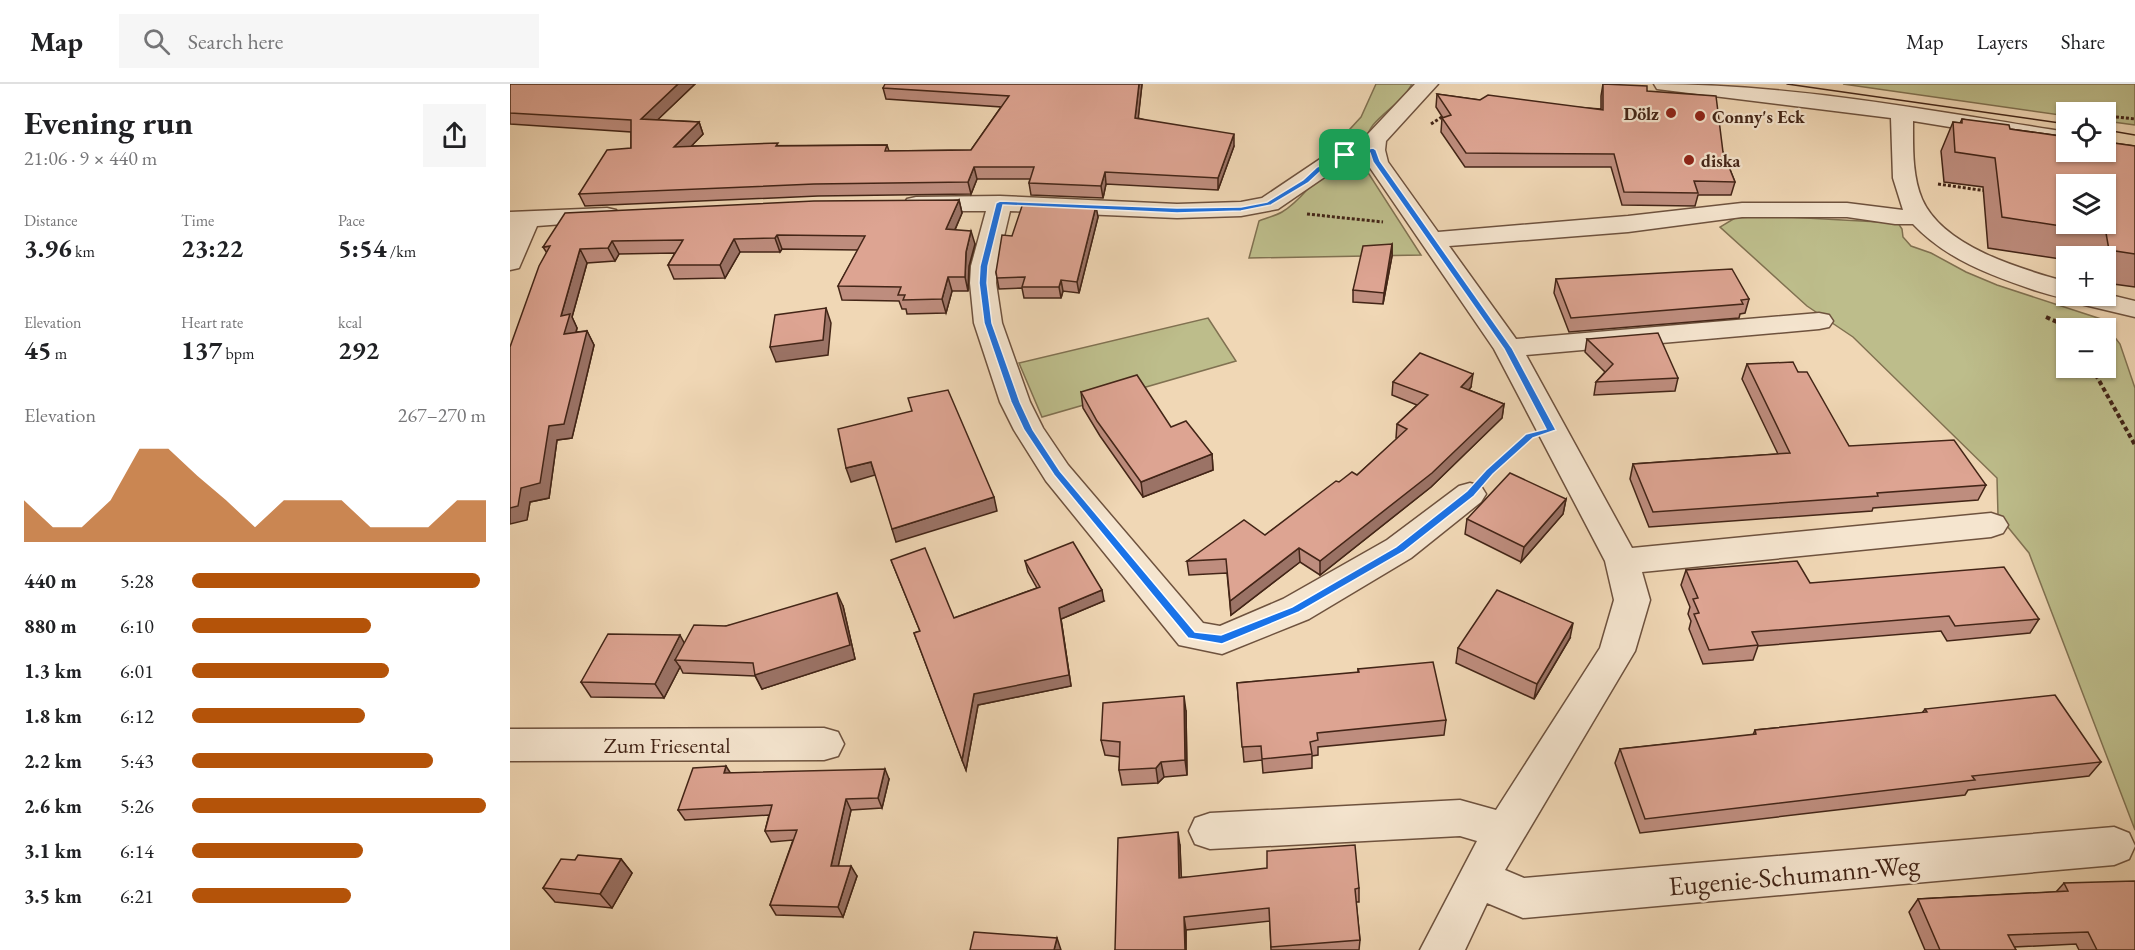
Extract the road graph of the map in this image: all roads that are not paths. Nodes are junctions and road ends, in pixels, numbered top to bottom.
1 (1427, 84) edge
2 (1665, 84) edge
3 (1727, 90) junction
4 (1902, 113) junction
5 (1730, 115) dead end
6 (2056, 137) edge
7 (1373, 150) junction
8 (1000, 203) junction
9 (898, 204) edge
10 (632, 214) edge
11 (1918, 217) junction
12 (518, 219) edge
13 (1426, 233) junction
14 (510, 262) edge
15 (2056, 288) edge
16 (2116, 304) edge
17 (2135, 309) edge
18 (1819, 321) dead end
19 (1508, 348) junction
20 (1470, 494) road end
21 (1991, 525) dead end
22 (1622, 561) junction
23 (824, 744) dead end
24 (510, 745) edge
25 (1210, 831) dead end
26 (1505, 831) junction
27 (2114, 846) dead end
28 (1477, 879) junction
29 (1442, 950) edge

1 - 7 street
2 - 3 street
3 - 4 street
3 - 5 street
4 - 6 street
4 - 11 street
7 - 8 street
7 - 13 street
8 - 9 street
8 - 20 street
10 - 12 street
11 - 13 street
11 - 15 street
12 - 14 street
13 - 19 street
16 - 17 street
18 - 19 street
19 - 22 street
21 - 22 street
22 - 26 street
23 - 24 street, Zum Friesental
25 - 26 street
26 - 28 street
27 - 28 street, Eugenie-Schumann-Weg
28 - 29 street

